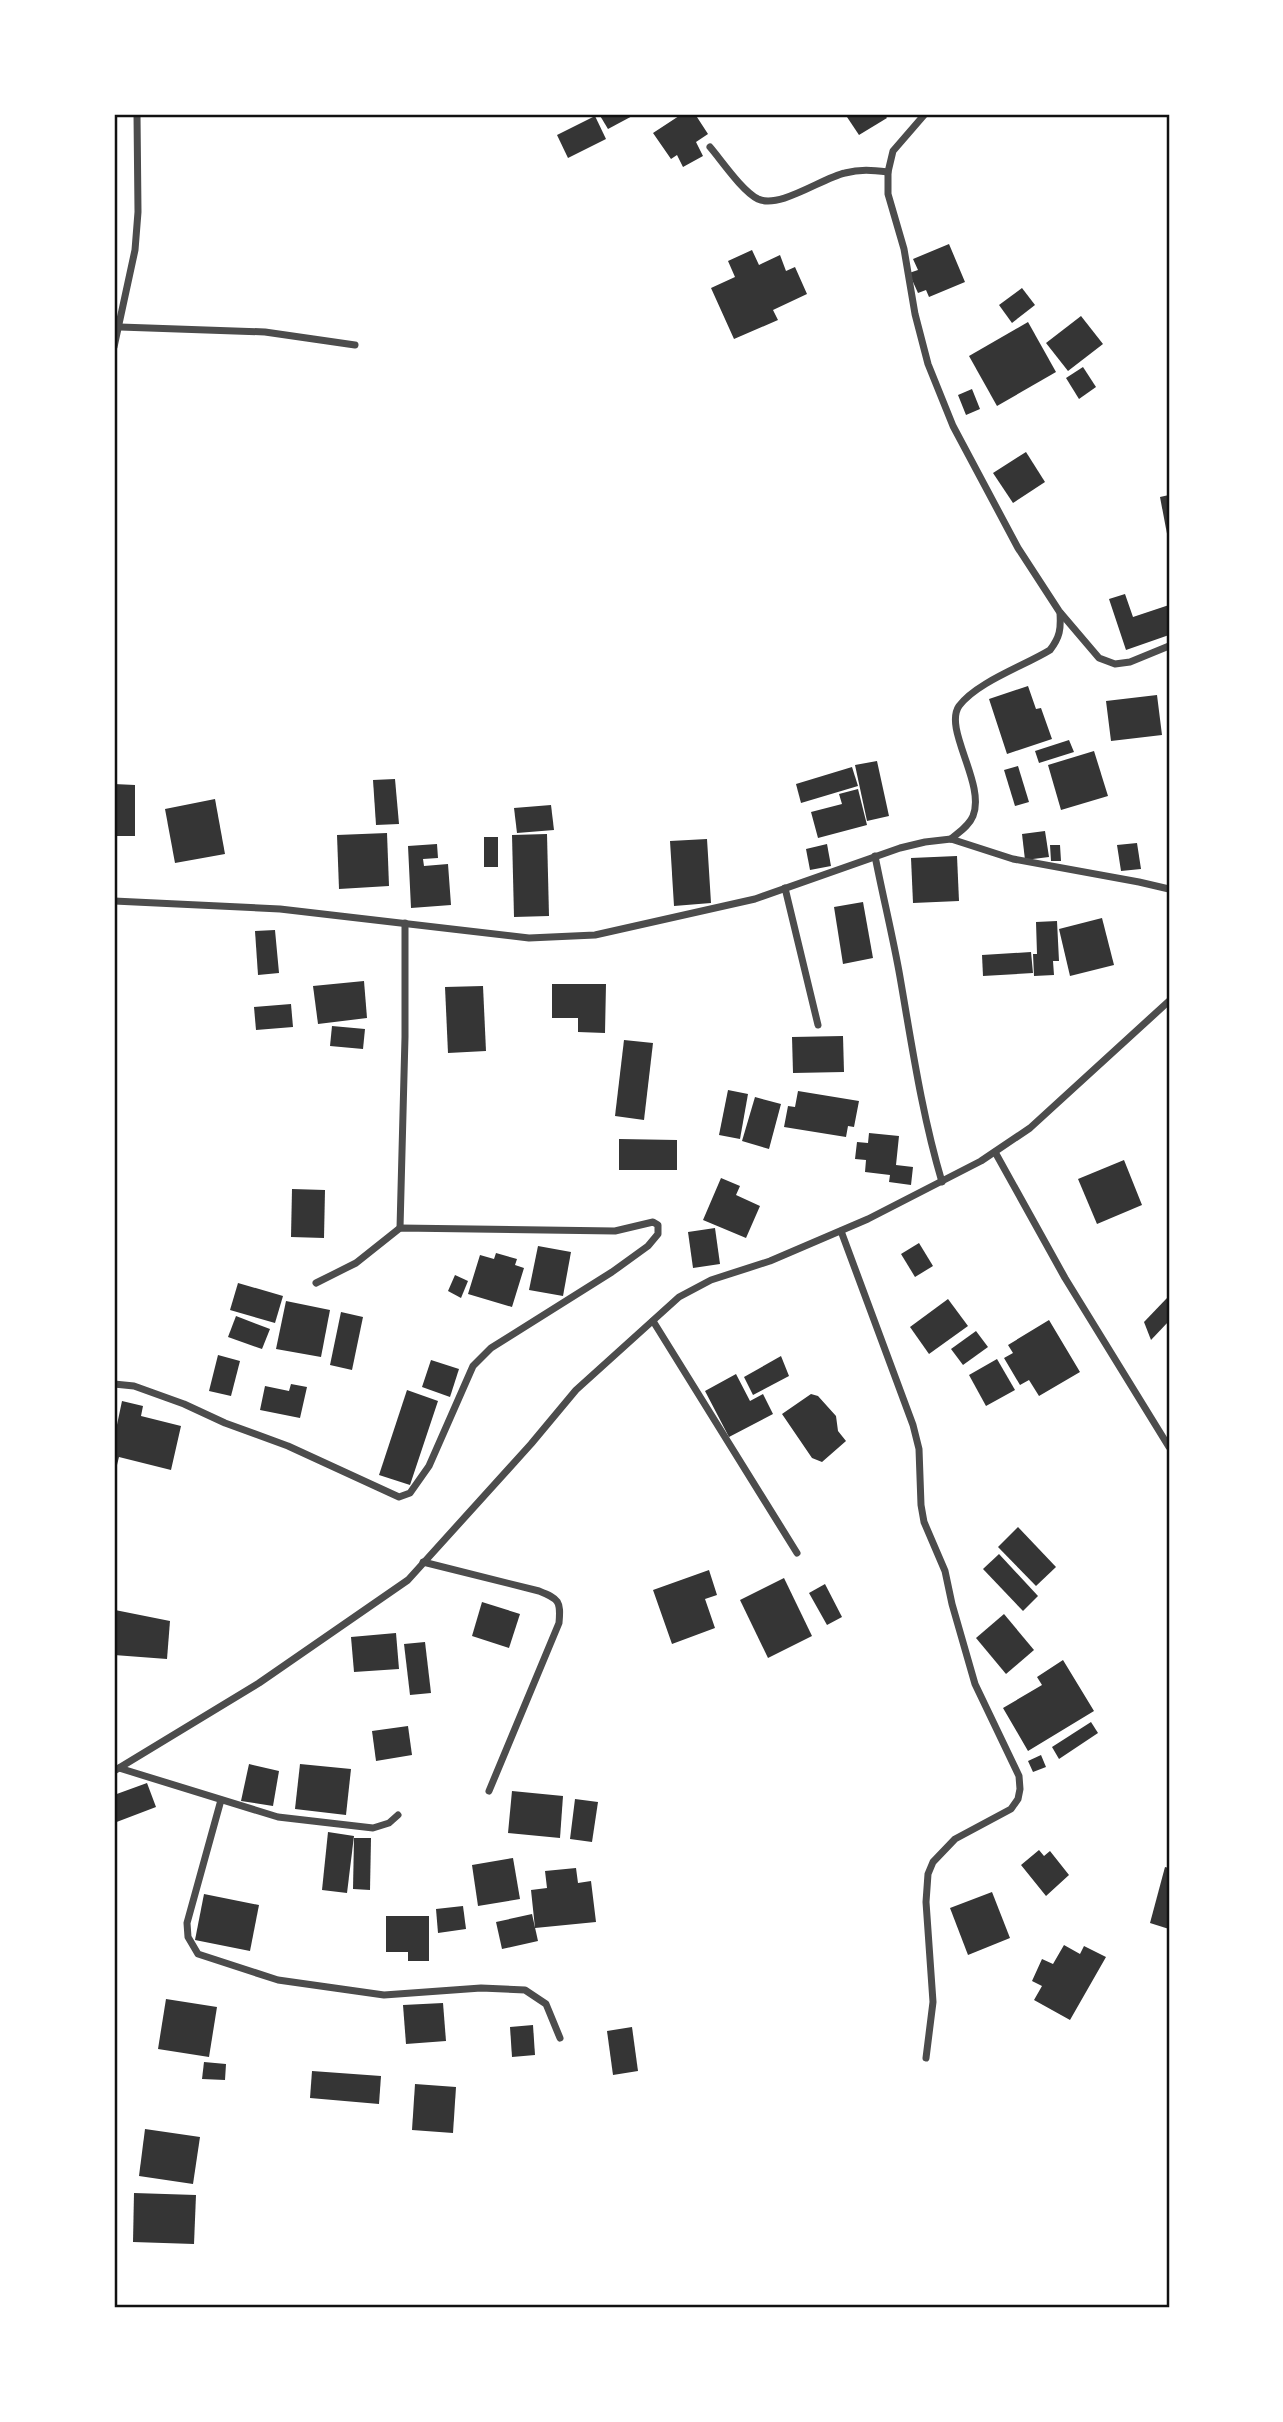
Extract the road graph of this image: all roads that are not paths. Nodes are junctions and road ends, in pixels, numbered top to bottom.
1 (136, 114) edge
2 (925, 114) edge
3 (710, 147) dead end
4 (888, 172) junction
5 (120, 327) junction
6 (355, 345) dead end
7 (114, 347) edge
8 (1059, 611) junction
9 (1169, 646) edge
10 (951, 839) junction
11 (875, 856) junction
12 (785, 888) junction
13 (1169, 889) edge
14 (114, 901) edge
15 (405, 923) junction
16 (1169, 1001) edge
17 (818, 1025) dead end
18 (995, 1152) junction
19 (942, 1182) junction
20 (400, 1228) junction
21 (841, 1231) junction
22 (316, 1283) dead end
23 (653, 1321) junction
24 (114, 1384) edge
25 (1169, 1447) edge
26 (797, 1553) dead end
27 (423, 1562) junction
28 (116, 1770) edge
29 (489, 1791) dead end
30 (221, 1800) junction
31 (398, 1815) dead end
32 (560, 2038) dead end
33 (926, 2058) dead end

1 - 5 street
2 - 4 street
3 - 4 street
4 - 8 street
5 - 6 street
5 - 7 street
8 - 9 street
8 - 10 street
10 - 11 street
10 - 13 street
11 - 12 street
11 - 19 street
12 - 15 street
12 - 17 street
14 - 15 street
15 - 20 street
16 - 18 street
18 - 19 street
18 - 25 street
19 - 21 street
20 - 22 street
20 - 24 street
21 - 23 street
21 - 33 street
23 - 26 street
23 - 27 street
27 - 28 street
27 - 29 street
28 - 30 street
30 - 31 street
30 - 32 street

